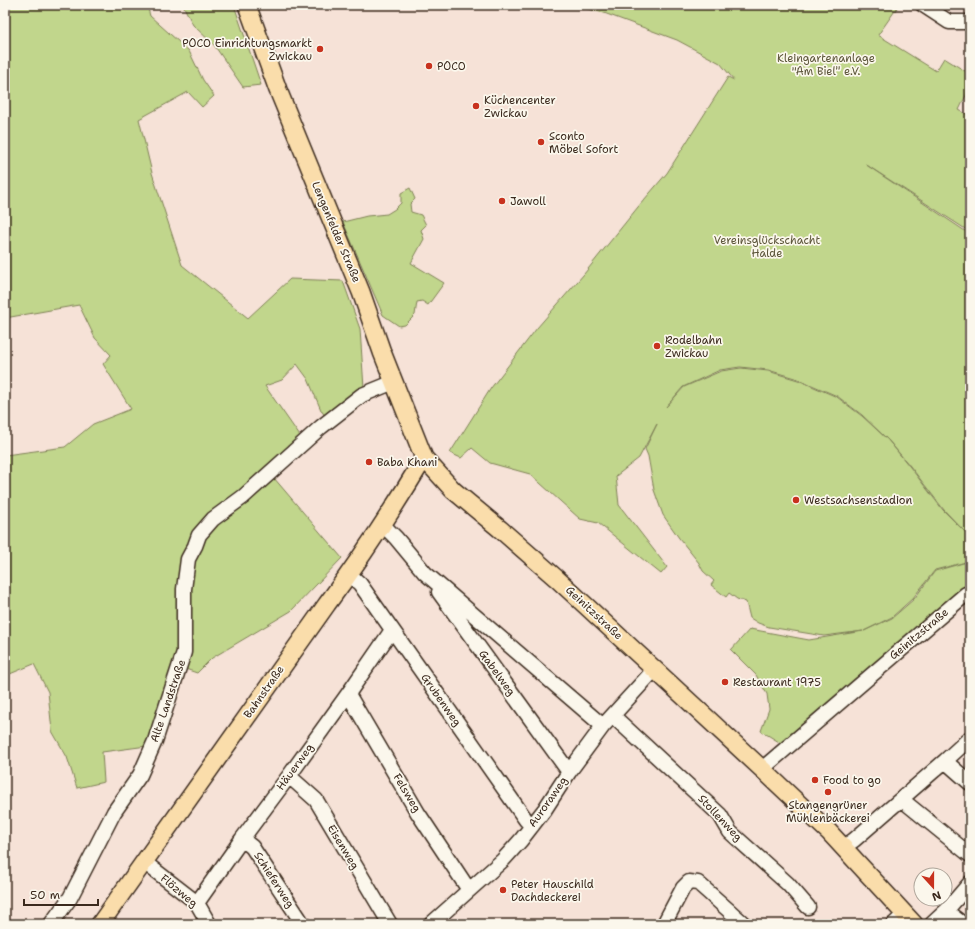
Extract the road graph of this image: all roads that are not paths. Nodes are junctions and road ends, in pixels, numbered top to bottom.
1 (247, 5) edge
2 (924, 5) edge
3 (970, 22) edge
4 (394, 382) junction
5 (424, 458) junction
6 (382, 524) junction
7 (425, 573) junction
8 (349, 574) junction
9 (966, 594) dead end
10 (392, 630) junction
11 (654, 670) junction
12 (348, 694) junction
13 (613, 716) junction
14 (603, 726) junction
15 (970, 738) edge
16 (945, 761) junction
17 (762, 769) junction
18 (569, 772) junction
19 (289, 776) junction
20 (970, 783) edge
21 (901, 799) junction
22 (532, 826) junction
23 (242, 839) junction
24 (844, 847) junction
25 (970, 855) edge
26 (144, 862) junction
27 (970, 882) edge
28 (469, 890) junction
29 (197, 903) junction
30 (808, 907) dead end
31 (946, 911) junction
32 (904, 921) edge
33 (970, 922) edge
34 (51, 924) edge
35 (100, 924) edge
36 (209, 924) edge
37 (303, 924) edge
38 (390, 924) edge
39 (431, 924) edge
40 (664, 924) edge
41 (744, 924) edge
42 (932, 924) edge
43 (963, 924) edge

1 - 4 main road, Lengenfelder Straße
2 - 3 street
4 - 5 main road, Lengenfelder Straße
4 - 34 street, Alte Landstraße
5 - 6 main road, Bahnstraße
5 - 11 main road, Geinitzstraße
6 - 7 street, Gabelweg
6 - 8 main road, Bahnstraße
7 - 14 street, Gabelweg
7 - 18 street, Gabelweg
8 - 10 street, Grubenweg
8 - 26 main road, Bahnstraße
9 - 17 street, Geinitzstraße
10 - 12 street, Häuerweg
10 - 22 street, Grubenweg
11 - 13 street, Auroraweg
11 - 17 main road, Geinitzstraße
12 - 19 street, Häuerweg
12 - 28 street, Felsweg
13 - 14 street, Auroraweg
13 - 30 street, Stollenweg
14 - 18 street, Auroraweg
15 - 16 street
16 - 20 street
16 - 21 street
17 - 24 main road, Geinitzstraße
18 - 22 street, Auroraweg
19 - 23 street, Häuerweg
19 - 38 street, Eisenweg
21 - 24 street
21 - 25 street
22 - 28 street, Auroraweg
23 - 29 street, Häuerweg
23 - 37 street, Schieferweg
24 - 32 main road, Geinitzstraße
26 - 29 street, Flözweg
26 - 35 main road, Bahnstraße
27 - 31 street
28 - 39 street, Auroraweg
29 - 36 street, Flözweg
31 - 42 street
31 - 43 street
33 - 43 street
40 - 41 street

